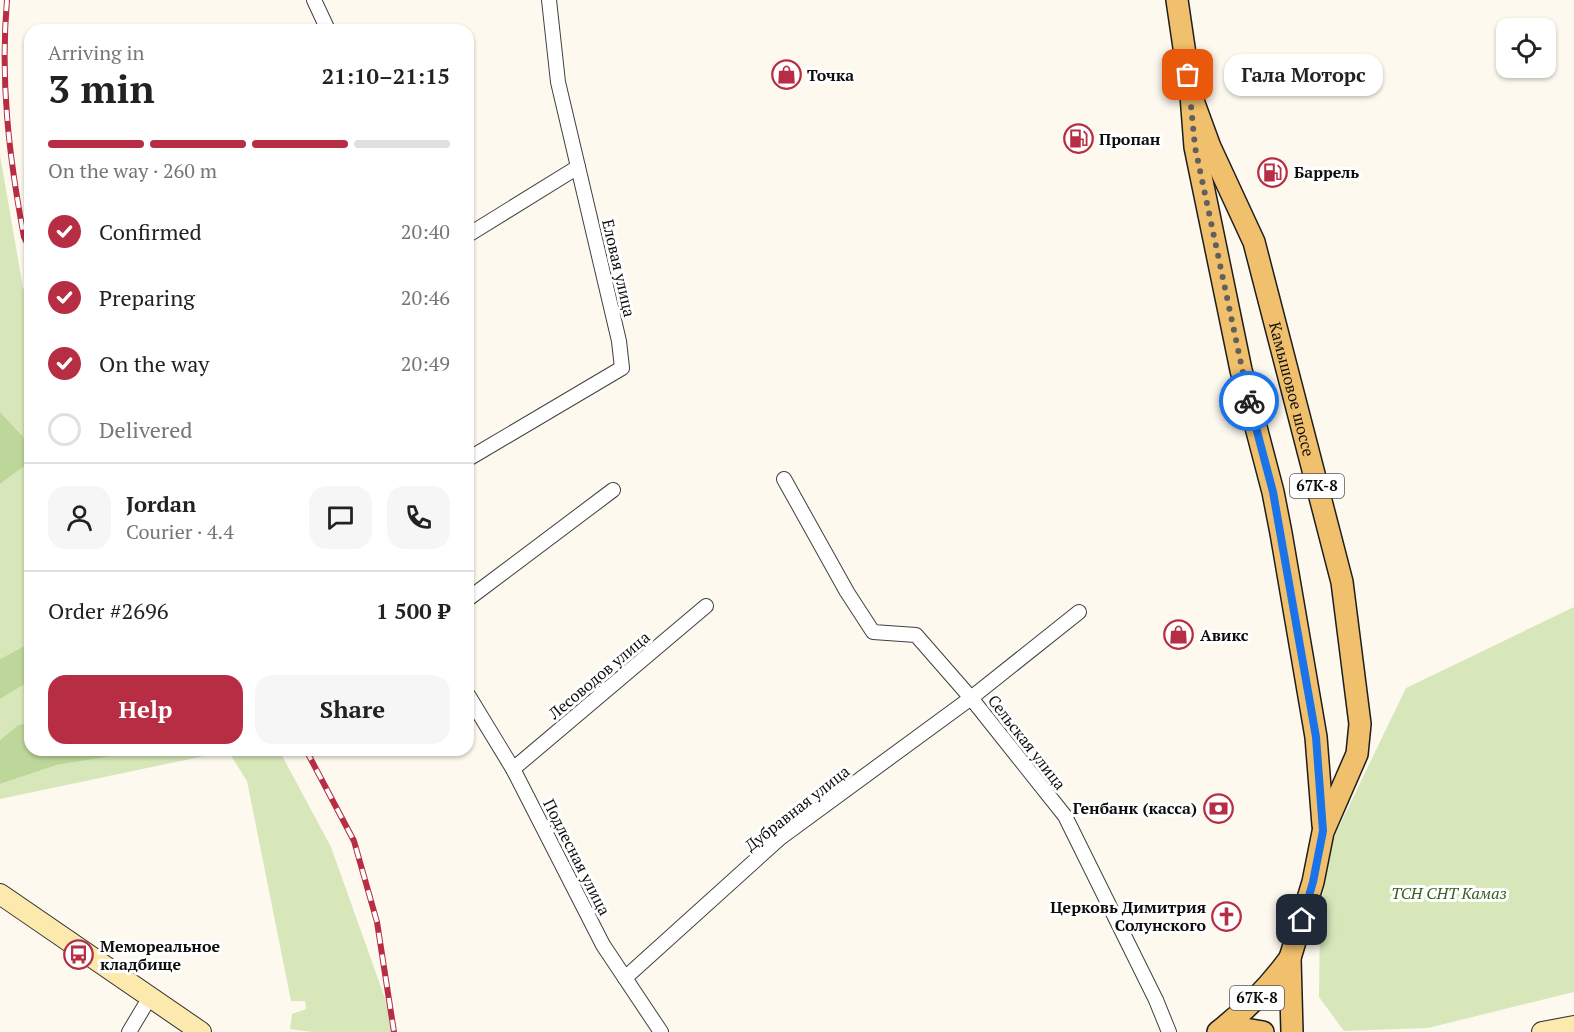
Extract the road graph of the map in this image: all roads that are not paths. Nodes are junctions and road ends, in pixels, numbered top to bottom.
1 (314, 0) edge
2 (549, 0) edge
3 (1177, 0) edge
4 (325, 24) edge
5 (1191, 95) junction
6 (578, 167) junction
7 (474, 231) edge
8 (474, 455) edge
9 (784, 479) dead end
10 (613, 490) dead end
11 (474, 594) edge
12 (706, 606) dead end
13 (1079, 612) dead end
14 (971, 698) junction
15 (474, 705) edge
16 (513, 769) junction
17 (1323, 831) junction
18 (0, 894) edge
19 (1290, 958) junction
20 (625, 978) junction
21 (150, 997) junction
22 (1574, 1026) edge
23 (129, 1032) edge
24 (201, 1032) edge
25 (661, 1032) edge
26 (1169, 1032) edge
27 (1218, 1032) edge
28 (1225, 1032) edge
29 (1263, 1032) edge
30 (1292, 1032) edge
31 (1542, 1032) edge

1 - 4 street
2 - 6 street, Еловая улица
3 - 5 main road, Камышовое шоссе / 67К-8
5 - 17 main road, Камышовое шоссе / 67К-8
5 - 17 main road, Камышовое шоссе / 67К-8
6 - 7 street
6 - 8 street, Еловая улица
9 - 14 street, Сельская улица
10 - 11 street
12 - 16 street, Лесоводов улица
13 - 14 street, Дубравная улица
14 - 20 street, Дубравная улица
14 - 26 street, Сельская улица
15 - 16 street, Подлесная улица
16 - 20 street, Подлесная улица
17 - 19 main road, Камышовое шоссе / 67К-8
18 - 21 main road
19 - 27 main road, 67К-8
19 - 30 main road, Камышовое шоссе / 67К-8
20 - 25 street, Подлесная улица
21 - 23 street
21 - 24 main road
22 - 31 main road
28 - 29 main road

